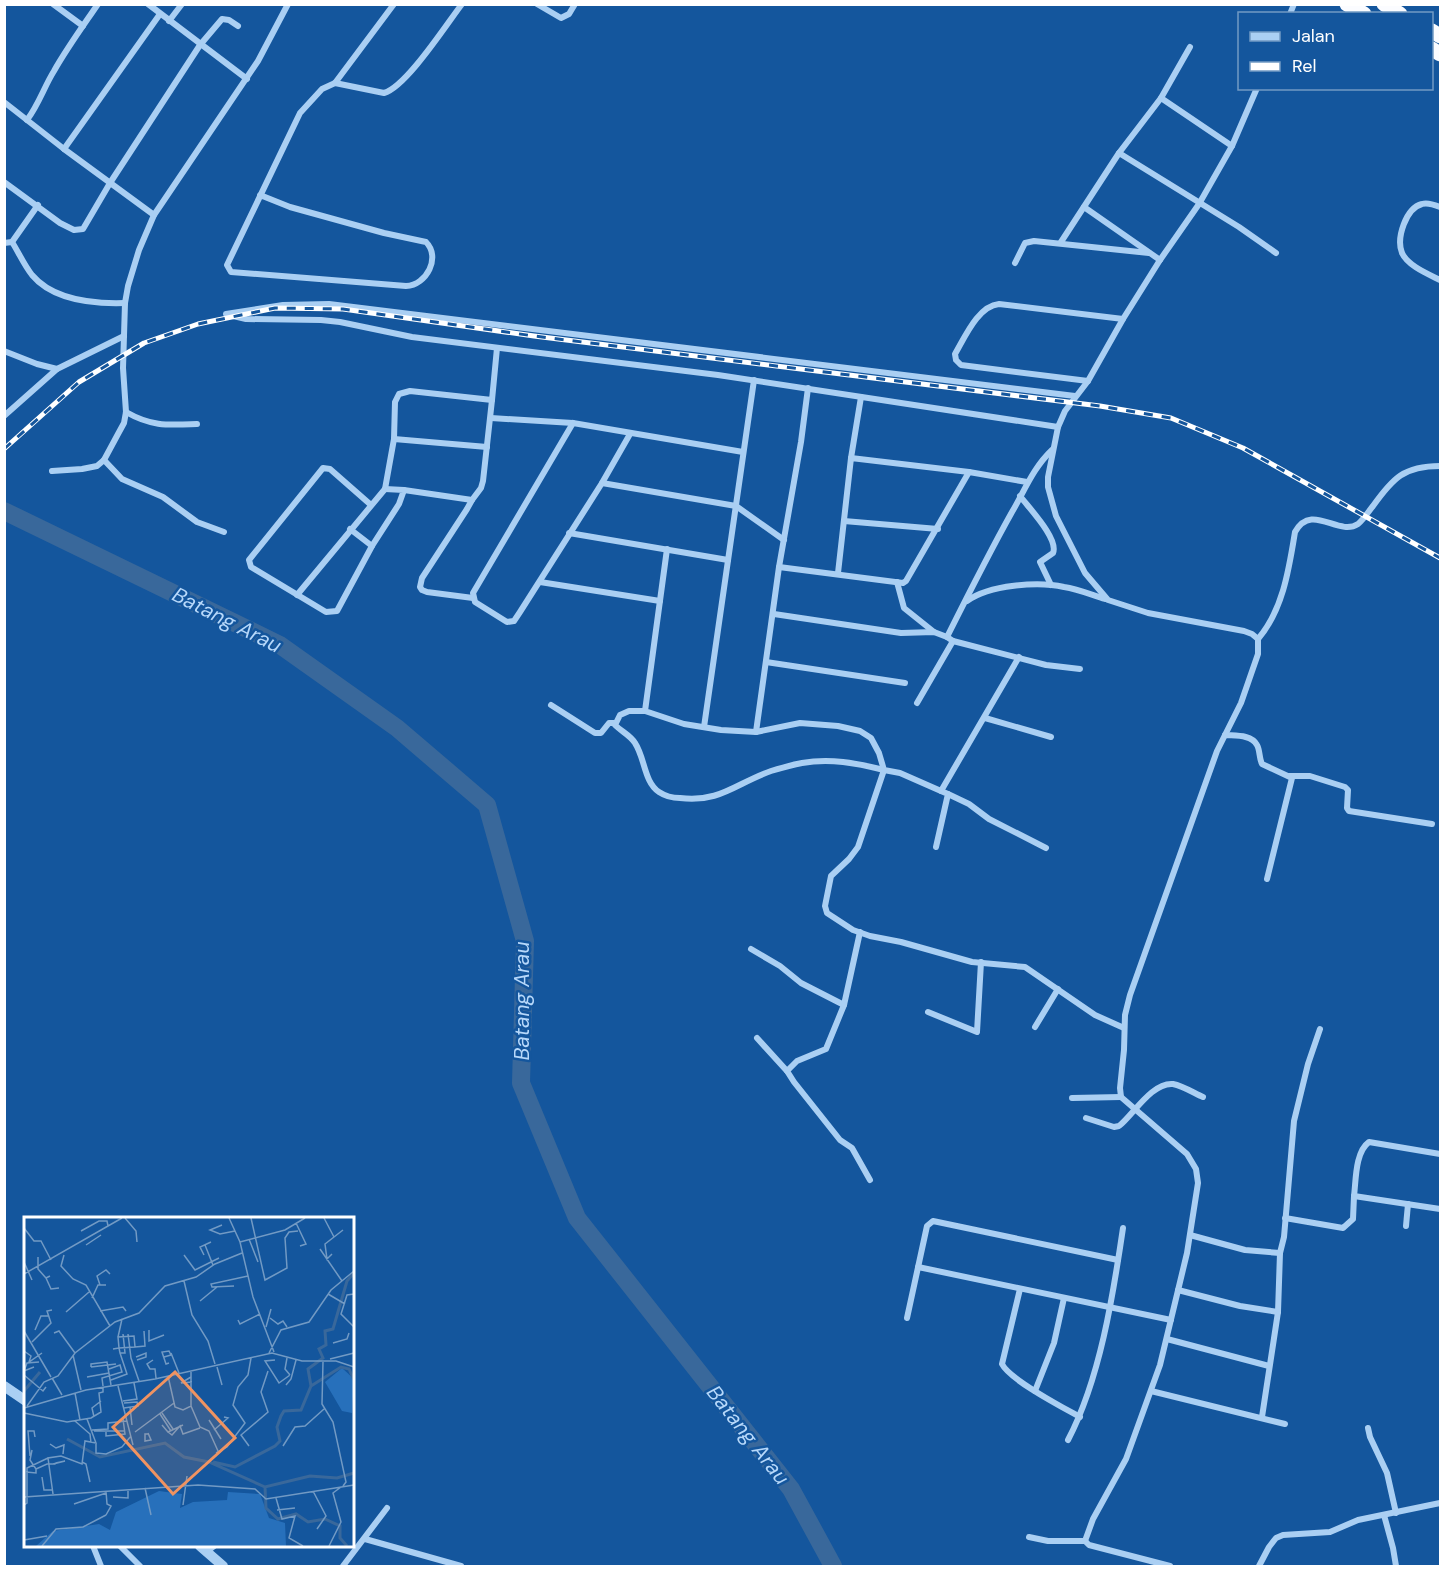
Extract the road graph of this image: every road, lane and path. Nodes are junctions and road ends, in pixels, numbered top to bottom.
1 (53, 4) edge
2 (99, 4) edge
3 (148, 4) edge
4 (182, 4) edge
5 (288, 4) edge
6 (394, 4) edge
7 (462, 4) edge
8 (537, 4) edge
9 (575, 4) edge
10 (1347, 4) edge
11 (1384, 4) edge
12 (1361, 12) edge
13 (1397, 12) edge
14 (160, 14) junction
15 (169, 21) junction
16 (83, 26) junction
17 (238, 26) dead end
18 (200, 45) junction
19 (1190, 47) dead end
20 (247, 79) junction
21 (335, 84) junction
22 (1256, 90) edge
23 (1161, 98) junction
24 (4, 102) edge
25 (27, 120) junction
26 (1232, 146) junction
27 (64, 149) junction
28 (1119, 153) junction
29 (4, 182) edge
30 (110, 183) junction
31 (260, 195) junction
32 (1199, 204) junction
33 (38, 205) junction
34 (1084, 207) junction
35 (1440, 207) edge
36 (154, 215) junction
37 (12, 242) junction
38 (1060, 242) junction
39 (4, 243) edge
40 (1149, 253) junction
41 (1276, 253) dead end
42 (1160, 260) junction
43 (1014, 263) dead end
44 (1440, 280) edge
45 (125, 303) junction
46 (1123, 319) junction
47 (124, 336) junction
48 (497, 348) junction
49 (4, 351) edge
50 (57, 369) junction
51 (754, 380) junction
52 (1088, 381) junction
53 (808, 388) junction
54 (1075, 396) junction
55 (861, 397) junction
56 (492, 400) junction
57 (126, 412) junction
58 (4, 416) edge
59 (491, 418) junction
60 (573, 423) junction
61 (197, 424) dead end
62 (1058, 427) junction
63 (630, 434) junction
64 (394, 439) junction
65 (488, 447) junction
66 (1053, 449) junction
67 (743, 452) junction
68 (851, 458) junction
69 (104, 460) junction
70 (1440, 466) edge
71 (52, 471) dead end
72 (969, 472) junction
73 (1027, 482) junction
74 (602, 483) junction
75 (385, 489) junction
76 (404, 490) junction
77 (1020, 496) junction
78 (472, 500) junction
79 (371, 505) junction
80 (736, 506) junction
81 (844, 521) junction
82 (938, 529) junction
83 (350, 530) junction
84 (224, 532) dead end
85 (569, 532) junction
86 (784, 540) junction
87 (372, 546) junction
88 (667, 549) junction
89 (728, 560) junction
90 (779, 567) junction
91 (838, 573) junction
92 (540, 582) junction
93 (897, 582) junction
94 (1051, 585) junction
95 (297, 595) junction
96 (473, 598) junction
97 (1108, 600) junction
98 (660, 601) junction
99 (964, 603) junction
100 (774, 614) junction
101 (934, 632) junction
102 (950, 639) junction
103 (1258, 639) junction
104 (1019, 657) junction
105 (766, 662) junction
106 (1080, 669) dead end
107 (905, 683) dead end
108 (917, 703) dead end
109 (551, 705) dead end
110 (645, 711) junction
111 (985, 718) junction
112 (615, 723) junction
113 (704, 727) junction
114 (756, 732) junction
115 (1225, 735) junction
116 (1051, 737) dead end
117 (884, 770) junction
118 (1289, 776) junction
119 (944, 793) junction
120 (1432, 824) dead end
121 (936, 847) dead end
122 (1046, 848) dead end
123 (1267, 879) dead end
124 (860, 932) junction
125 (751, 949) dead end
126 (981, 962) junction
127 (1058, 989) junction
128 (844, 1005) junction
129 (928, 1012) dead end
130 (1035, 1027) dead end
131 (1124, 1028) junction
132 (1320, 1029) dead end
133 (757, 1038) dead end
134 (787, 1071) junction
135 (1121, 1097) junction
136 (1203, 1097) dead end
137 (1072, 1098) dead end
138 (1135, 1109) junction
139 (1086, 1118) dead end
140 (1440, 1154) edge
141 (870, 1180) dead end
142 (1354, 1196) junction
143 (1408, 1204) junction
144 (1440, 1209) edge
145 (1285, 1218) junction
146 (1406, 1226) dead end
147 (1123, 1228) dead end
148 (1190, 1235) junction
149 (1280, 1253) junction
150 (1118, 1260) junction
151 (918, 1267) junction
152 (1020, 1288) junction
153 (1178, 1290) junction
154 (1064, 1298) junction
155 (1108, 1307) junction
156 (1278, 1311) junction
157 (907, 1318) dead end
158 (1171, 1320) junction
159 (1167, 1339) junction
160 (1269, 1366) junction
161 (4, 1386) edge
162 (1035, 1391) junction
163 (1151, 1391) junction
164 (24, 1400) edge
165 (1080, 1417) junction
166 (1262, 1417) junction
167 (1285, 1424) dead end
168 (1368, 1428) dead end
169 (1068, 1440) dead end
170 (1440, 1503) edge
171 (387, 1508) dead end
172 (1396, 1513) junction
173 (1384, 1515) junction
174 (1029, 1537) dead end
175 (365, 1539) junction
176 (1085, 1541) junction
177 (94, 1547) edge
178 (122, 1547) edge
179 (207, 1548) edge
180 (101, 1566) edge
181 (140, 1566) edge
182 (223, 1566) edge
183 (343, 1566) edge
184 (461, 1566) edge
185 (1170, 1566) edge
186 (1259, 1566) edge
187 (1396, 1566) edge

1 - 16 street
2 - 16 street
3 - 14 street
4 - 15 street
5 - 20 street
6 - 21 street
7 - 21 street
8 - 9 street
10 - 12 highway
11 - 13 highway
14 - 15 street
14 - 27 street
15 - 18 street
16 - 25 street
17 - 18 street
18 - 20 street
18 - 30 street
19 - 23 street
20 - 36 street
21 - 31 street
22 - 26 street
23 - 26 street
23 - 28 street
24 - 25 street
25 - 27 street
26 - 32 street
27 - 30 street
28 - 32 street
28 - 34 street
29 - 33 street
30 - 33 street
30 - 36 street
31 - 31 street
32 - 41 street
32 - 42 street
33 - 37 street
34 - 38 street
34 - 40 street
35 - 44 street
36 - 45 street
37 - 39 street
37 - 45 street
38 - 40 street
38 - 43 street
40 - 42 street
42 - 46 street
45 - 47 street
46 - 52 street
46 - 52 street
47 - 50 street
47 - 57 street
48 - 51 street
48 - 54 street
48 - 56 street
49 - 50 street
50 - 58 street
51 - 53 street
51 - 67 street
52 - 54 street
53 - 55 street
53 - 86 street
54 - 62 street
55 - 62 street
55 - 68 street
56 - 59 street
56 - 64 street
57 - 61 street
57 - 69 street
59 - 60 street
59 - 65 street
60 - 63 street
60 - 96 street
62 - 66 street
63 - 67 street
63 - 74 street
64 - 65 street
64 - 75 street
65 - 78 street
66 - 73 street
66 - 97 street
67 - 80 street
68 - 72 street
68 - 81 street
69 - 71 street
69 - 84 street
70 - 103 street
72 - 73 street
72 - 82 street
73 - 77 street
74 - 80 street
74 - 85 street
75 - 76 street
75 - 79 street
76 - 78 street
76 - 87 street
77 - 94 street
77 - 99 street
78 - 96 street
79 - 83 street
79 - 95 street
80 - 86 street
80 - 89 street
81 - 82 street
81 - 91 street
82 - 93 street
83 - 87 street
83 - 95 street
85 - 88 street
85 - 92 street
86 - 90 street
87 - 95 street
88 - 89 street
88 - 98 street
89 - 113 street
90 - 91 street
90 - 100 street
91 - 93 street
92 - 96 street
92 - 98 street
93 - 101 street
94 - 97 street
94 - 99 street
97 - 103 street
98 - 110 street
99 - 102 street
100 - 101 street
100 - 105 street
101 - 102 street
102 - 104 street
102 - 108 street
103 - 115 street
104 - 106 street
104 - 111 street
105 - 107 street
105 - 114 street
109 - 112 street
110 - 112 street
110 - 113 street
111 - 116 street
111 - 119 street
112 - 117 street
113 - 114 street
114 - 117 street
115 - 118 street
115 - 131 street
117 - 119 street
117 - 124 street
118 - 120 street
118 - 123 street
119 - 121 street
119 - 122 street
124 - 126 street
124 - 128 street
125 - 128 street
126 - 127 street
126 - 129 street
127 - 130 street
127 - 131 street
128 - 134 street
131 - 135 street
132 - 145 street
133 - 134 street
134 - 141 street
135 - 137 street
135 - 138 street
136 - 138 street
138 - 139 street
138 - 148 street
140 - 142 street
142 - 143 street
142 - 145 street
143 - 144 street
143 - 146 street
145 - 149 street
147 - 150 street
148 - 149 street
148 - 153 street
149 - 156 street
150 - 151 street
150 - 155 street
151 - 152 street
151 - 157 street
152 - 154 street
152 - 162 street
153 - 156 street
153 - 158 street
154 - 155 street
154 - 162 street
155 - 158 street
155 - 165 street
156 - 160 street
158 - 159 street
159 - 160 street
159 - 163 street
160 - 166 street
161 - 164 street
162 - 165 street
163 - 166 street
163 - 176 street
165 - 169 street
166 - 167 street
168 - 172 street
170 - 172 street
171 - 175 street
172 - 173 street
173 - 186 street
173 - 187 street
174 - 176 street
175 - 183 street
175 - 184 street
176 - 185 street
177 - 180 street
178 - 181 street
179 - 182 street

